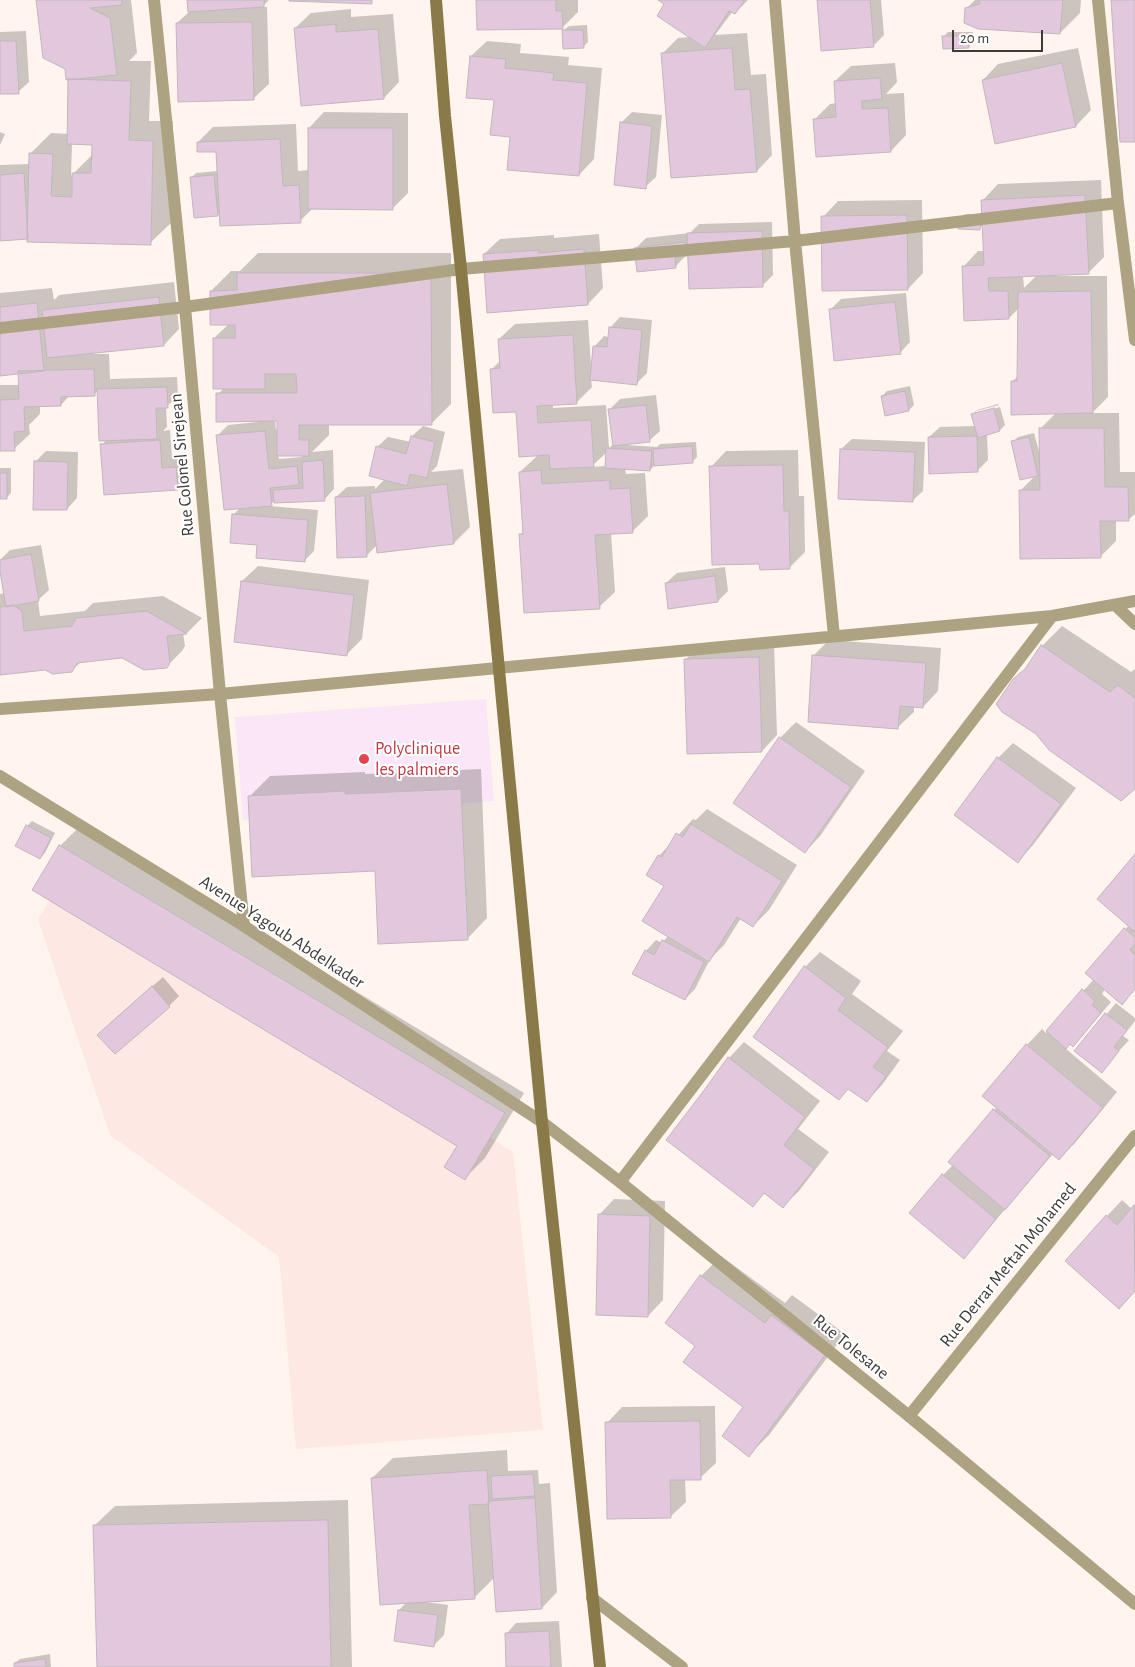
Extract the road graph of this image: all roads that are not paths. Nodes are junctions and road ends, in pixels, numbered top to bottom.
1 (154, 0) edge
2 (436, 0) edge
3 (775, 0) edge
4 (1098, 0) edge
5 (1118, 203) junction
6 (796, 241) junction
7 (461, 269) junction
8 (185, 307) junction
9 (0, 328) edge
10 (1135, 340) edge
11 (1135, 602) edge
12 (1115, 605) junction
13 (1052, 616) junction
14 (1135, 624) edge
15 (834, 636) junction
16 (498, 668) junction
17 (220, 694) junction
18 (0, 709) edge
19 (0, 776) edge
20 (244, 926) junction
21 (542, 1122) junction
22 (1135, 1136) edge
23 (620, 1182) junction
24 (908, 1416) junction
25 (592, 1598) junction
26 (1135, 1604) edge
27 (600, 1667) edge
28 (682, 1667) edge

1 - 8 street, Rue Colonel Sirejean
2 - 7 main road
3 - 6 street
4 - 5 street
5 - 6 street
5 - 10 street
6 - 7 street
6 - 15 street
7 - 8 street
7 - 16 main road
8 - 9 street
8 - 17 street, Rue Colonel Sirejean
11 - 12 street
12 - 13 street
12 - 14 street
13 - 15 street
13 - 23 street
15 - 16 street
16 - 17 street
16 - 21 main road
17 - 18 street
17 - 20 street, Rue Colonel Sirejean
19 - 20 street, Avenue Yagoub Abdelkader
20 - 21 street, Avenue Yagoub Abdelkader
21 - 23 street, Rue Tolesane
21 - 25 main road
22 - 24 street, Rue Derrar Meftah Mohamed
23 - 24 street, Rue Tolesane
24 - 26 street, Rue Tolesane
25 - 27 main road
25 - 28 street

